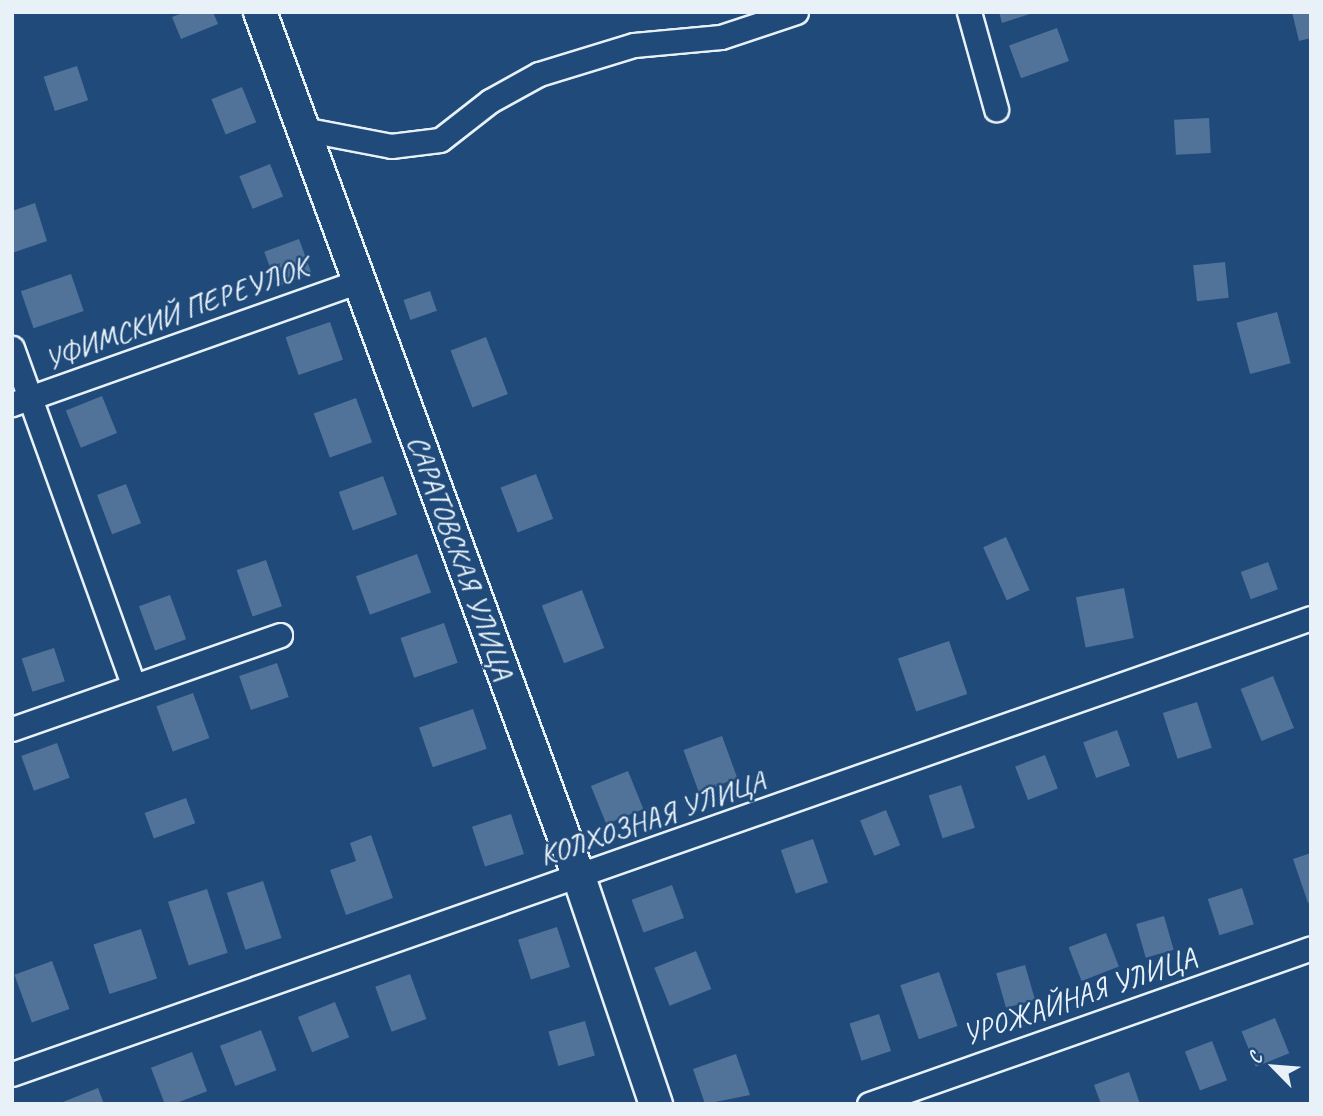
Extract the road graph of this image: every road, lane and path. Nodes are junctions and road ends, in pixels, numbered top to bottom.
1 (260, 12) edge
2 (796, 12) edge
3 (969, 12) edge
4 (996, 109) dead end
5 (308, 130) junction
6 (360, 281) junction
7 (12, 348) edge
8 (22, 401) edge
9 (1311, 618) edge
10 (279, 635) dead end
11 (134, 686) junction
12 (12, 729) edge
13 (579, 877) junction
14 (1311, 948) edge
15 (12, 1074) edge
16 (656, 1104) edge
17 (869, 1104) edge

1 - 5 street, САРАТОВСКАЯ УЛИЦА
2 - 5 street
3 - 4 street
5 - 6 street, САРАТОВСКАЯ УЛИЦА
6 - 8 street, УФИМСКИЙ ПЕРЕУЛОК
6 - 13 street, САРАТОВСКАЯ УЛИЦА
7 - 8 street
8 - 11 street
9 - 13 street, КОЛХОЗНАЯ УЛИЦА
10 - 11 street
11 - 12 street
13 - 15 street, КОЛХОЗНАЯ УЛИЦА
13 - 16 street, САРАТОВСКАЯ УЛИЦА
14 - 17 street, УРОЖАЙНАЯ УЛИЦА

